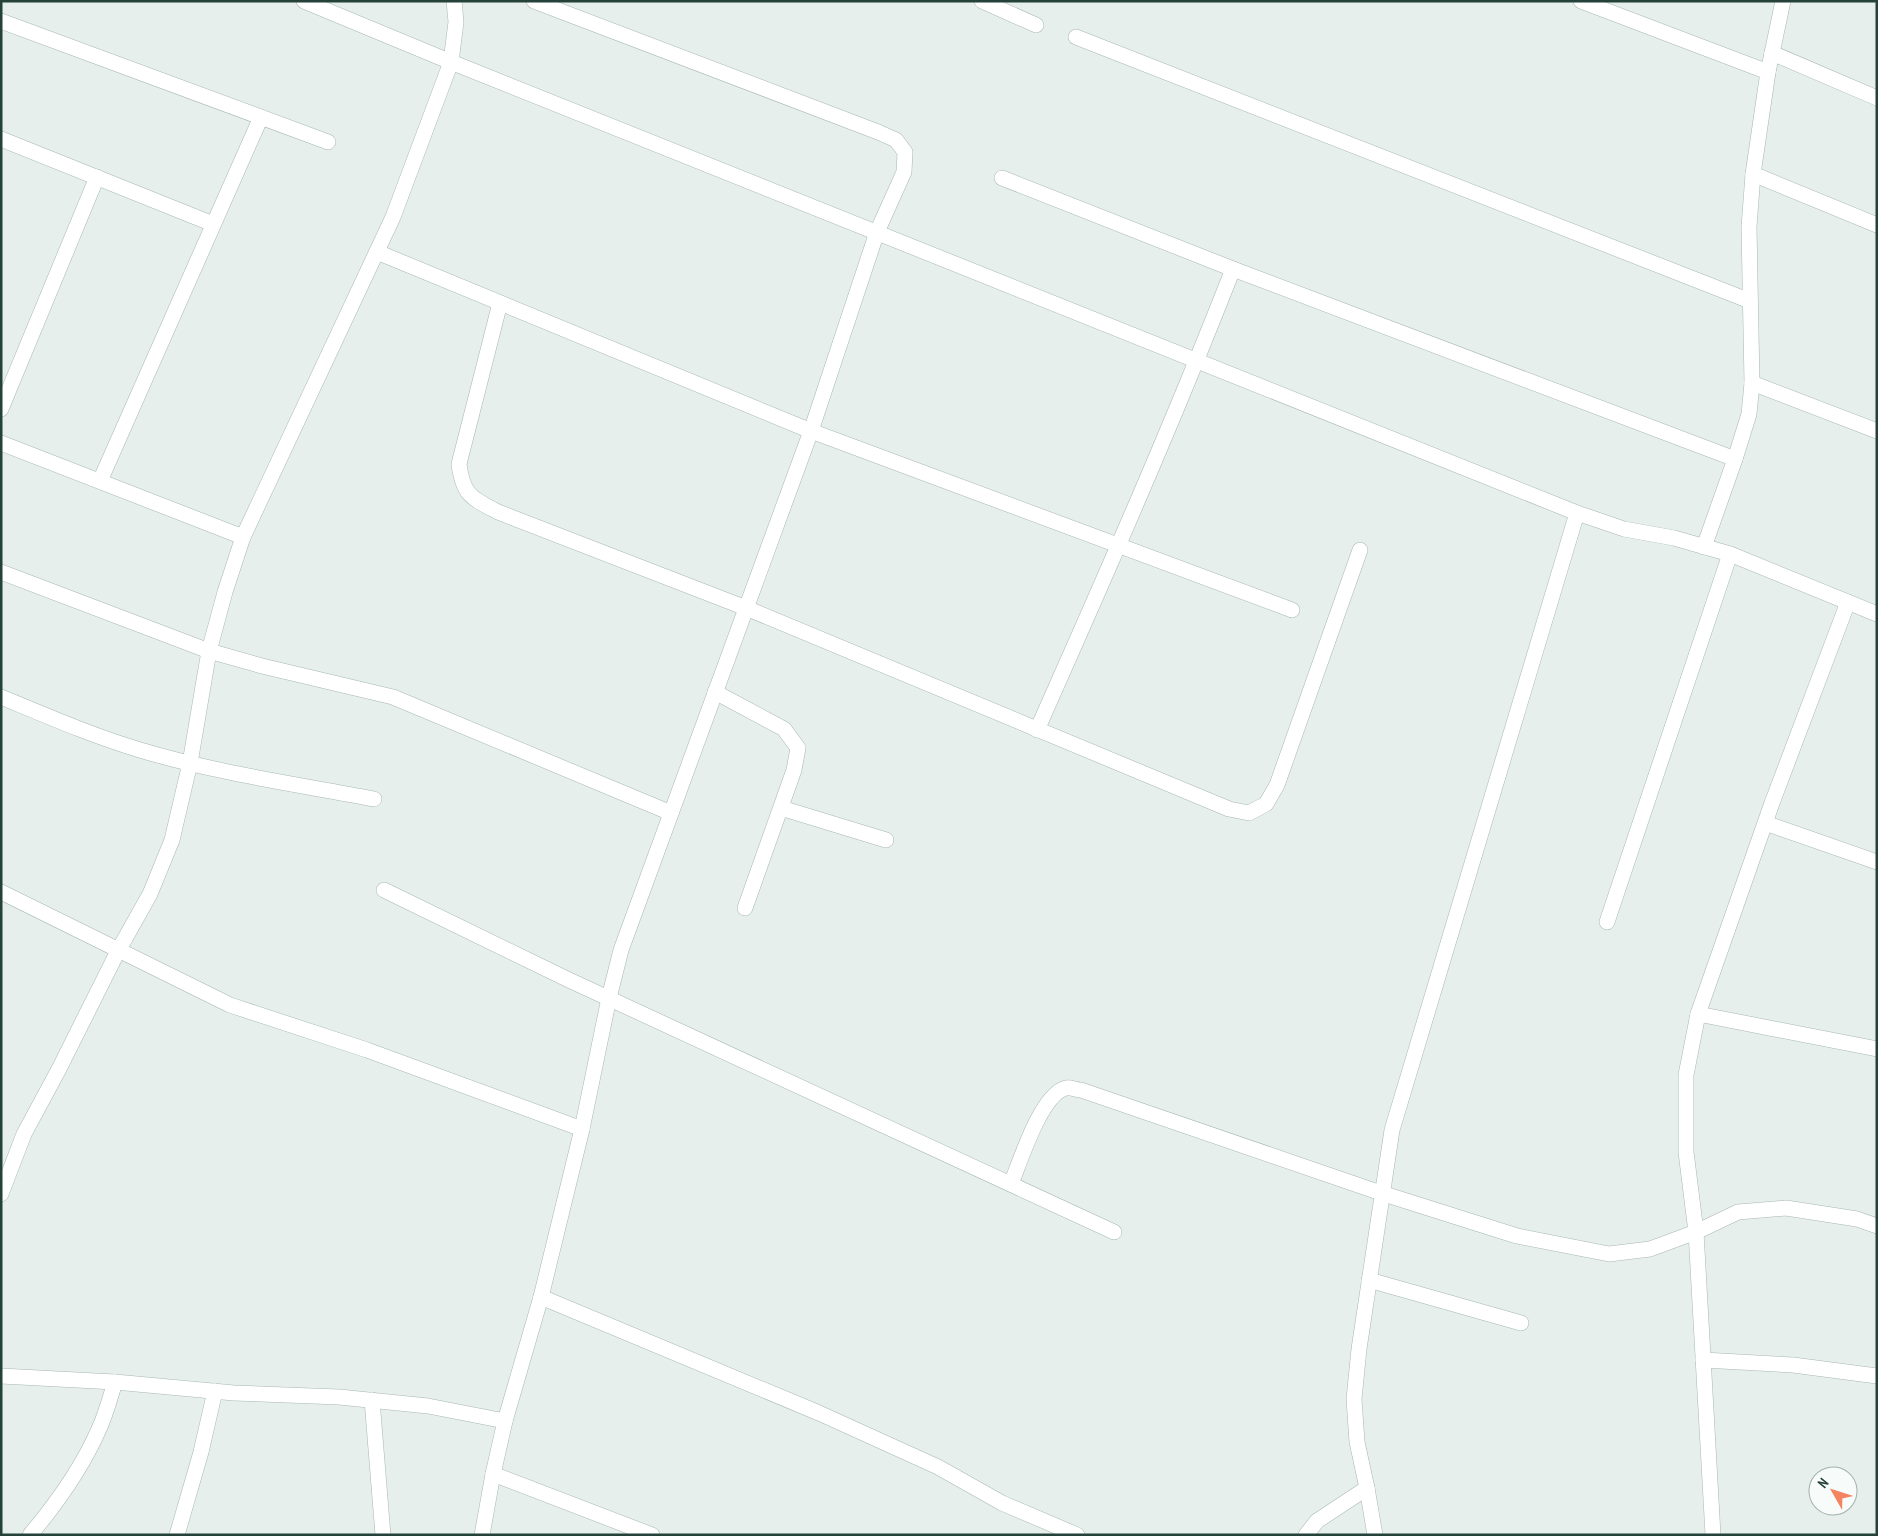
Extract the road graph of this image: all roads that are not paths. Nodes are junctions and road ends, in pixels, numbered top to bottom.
1 (304, 1) edge
2 (454, 1) edge
3 (534, 1) edge
4 (982, 1) edge
5 (1581, 1) edge
6 (1783, 1) edge
7 (1, 21) edge
8 (1036, 25) dead end
9 (1076, 37) dead end
10 (1772, 53) junction
11 (451, 62) junction
12 (1768, 72) junction
13 (1877, 98) edge
14 (261, 117) junction
15 (1, 139) edge
16 (328, 142) dead end
17 (1753, 174) junction
18 (97, 177) junction
19 (1002, 178) dead end
20 (213, 224) junction
21 (1877, 225) edge
22 (877, 232) junction
23 (377, 252) junction
24 (1233, 269) junction
25 (1750, 302) junction
26 (500, 303) junction
27 (1197, 360) junction
28 (1752, 383) junction
29 (1, 409) edge
30 (811, 431) junction
31 (1877, 431) edge
32 (1, 443) edge
33 (1735, 459) junction
34 (100, 482) junction
35 (1577, 513) junction
36 (243, 537) junction
37 (1119, 545) junction
38 (1704, 547) junction
39 (1360, 550) dead end
40 (1730, 554) junction
41 (1, 572) edge
42 (1848, 602) junction
43 (746, 608) junction
44 (1292, 610) dead end
45 (1877, 614) edge
46 (209, 651) junction
47 (715, 692) junction
48 (1, 697) edge
49 (1037, 730) junction
50 (190, 763) junction
51 (374, 799) dead end
52 (781, 808) junction
53 (671, 813) junction
54 (1765, 823) junction
55 (886, 840) dead end
56 (1877, 862) edge
57 (384, 890) dead end
58 (1, 892) edge
59 (745, 908) dead end
60 (1607, 922) dead end
61 (118, 952) junction
62 (609, 998) junction
63 (1698, 1014) junction
64 (1877, 1049) edge
65 (582, 1129) junction
66 (1011, 1184) junction
67 (1382, 1193) junction
68 (1, 1194) edge
69 (1877, 1226) edge
70 (1114, 1232) dead end
71 (1696, 1232) junction
72 (1369, 1280) junction
73 (541, 1297) junction
74 (1521, 1324) dead end
75 (1703, 1360) junction
76 (1, 1376) edge
77 (1877, 1376) edge
78 (115, 1382) junction
79 (214, 1391) junction
80 (372, 1400) junction
81 (505, 1421) junction
82 (493, 1474) junction
83 (1367, 1488) junction
84 (30, 1535) edge
85 (177, 1535) edge
86 (382, 1535) edge
87 (482, 1535) edge
88 (652, 1535) edge
89 (1077, 1535) edge
90 (1306, 1535) edge
91 (1375, 1535) edge
92 (1713, 1535) edge

1 - 11 street
2 - 11 street
3 - 22 street
4 - 8 street
5 - 12 street
6 - 10 street
7 - 14 street
9 - 25 street
10 - 12 street
10 - 13 street
11 - 22 street
11 - 23 street
12 - 17 street
14 - 16 street
14 - 20 street
15 - 18 street
17 - 21 street
17 - 25 street
18 - 20 street
18 - 29 street
19 - 24 street
20 - 34 street
22 - 27 street
22 - 30 street
23 - 26 street
23 - 36 street
24 - 27 street
24 - 33 street
25 - 28 street
26 - 30 street
26 - 43 street
27 - 35 street
27 - 37 street
28 - 31 street
28 - 33 street
30 - 37 street
30 - 43 street
32 - 34 street
33 - 38 street
34 - 36 street
35 - 38 street
35 - 67 street
36 - 46 street
37 - 44 street
37 - 49 street
38 - 40 street
39 - 49 street
40 - 42 street
40 - 60 street
41 - 46 street
42 - 45 street
42 - 54 street
43 - 47 street
43 - 49 street
46 - 50 street
46 - 53 street
47 - 52 street
47 - 53 street
48 - 50 street
50 - 51 street
50 - 61 street
52 - 55 street
52 - 59 street
53 - 62 street
54 - 56 street
54 - 63 street
57 - 62 street
58 - 61 street
61 - 65 street
61 - 68 street
62 - 65 street
62 - 66 street
63 - 64 street
63 - 71 street
65 - 73 street
66 - 67 street
66 - 70 street
67 - 71 street
67 - 72 street
69 - 71 street
71 - 75 street
72 - 74 street
72 - 83 street
73 - 81 street
73 - 89 street
75 - 77 street
75 - 92 street
76 - 78 street
78 - 79 street
78 - 84 street
79 - 80 street
79 - 85 street
80 - 81 street
80 - 86 street
81 - 82 street
82 - 87 street
82 - 88 street
83 - 90 street
83 - 91 street

